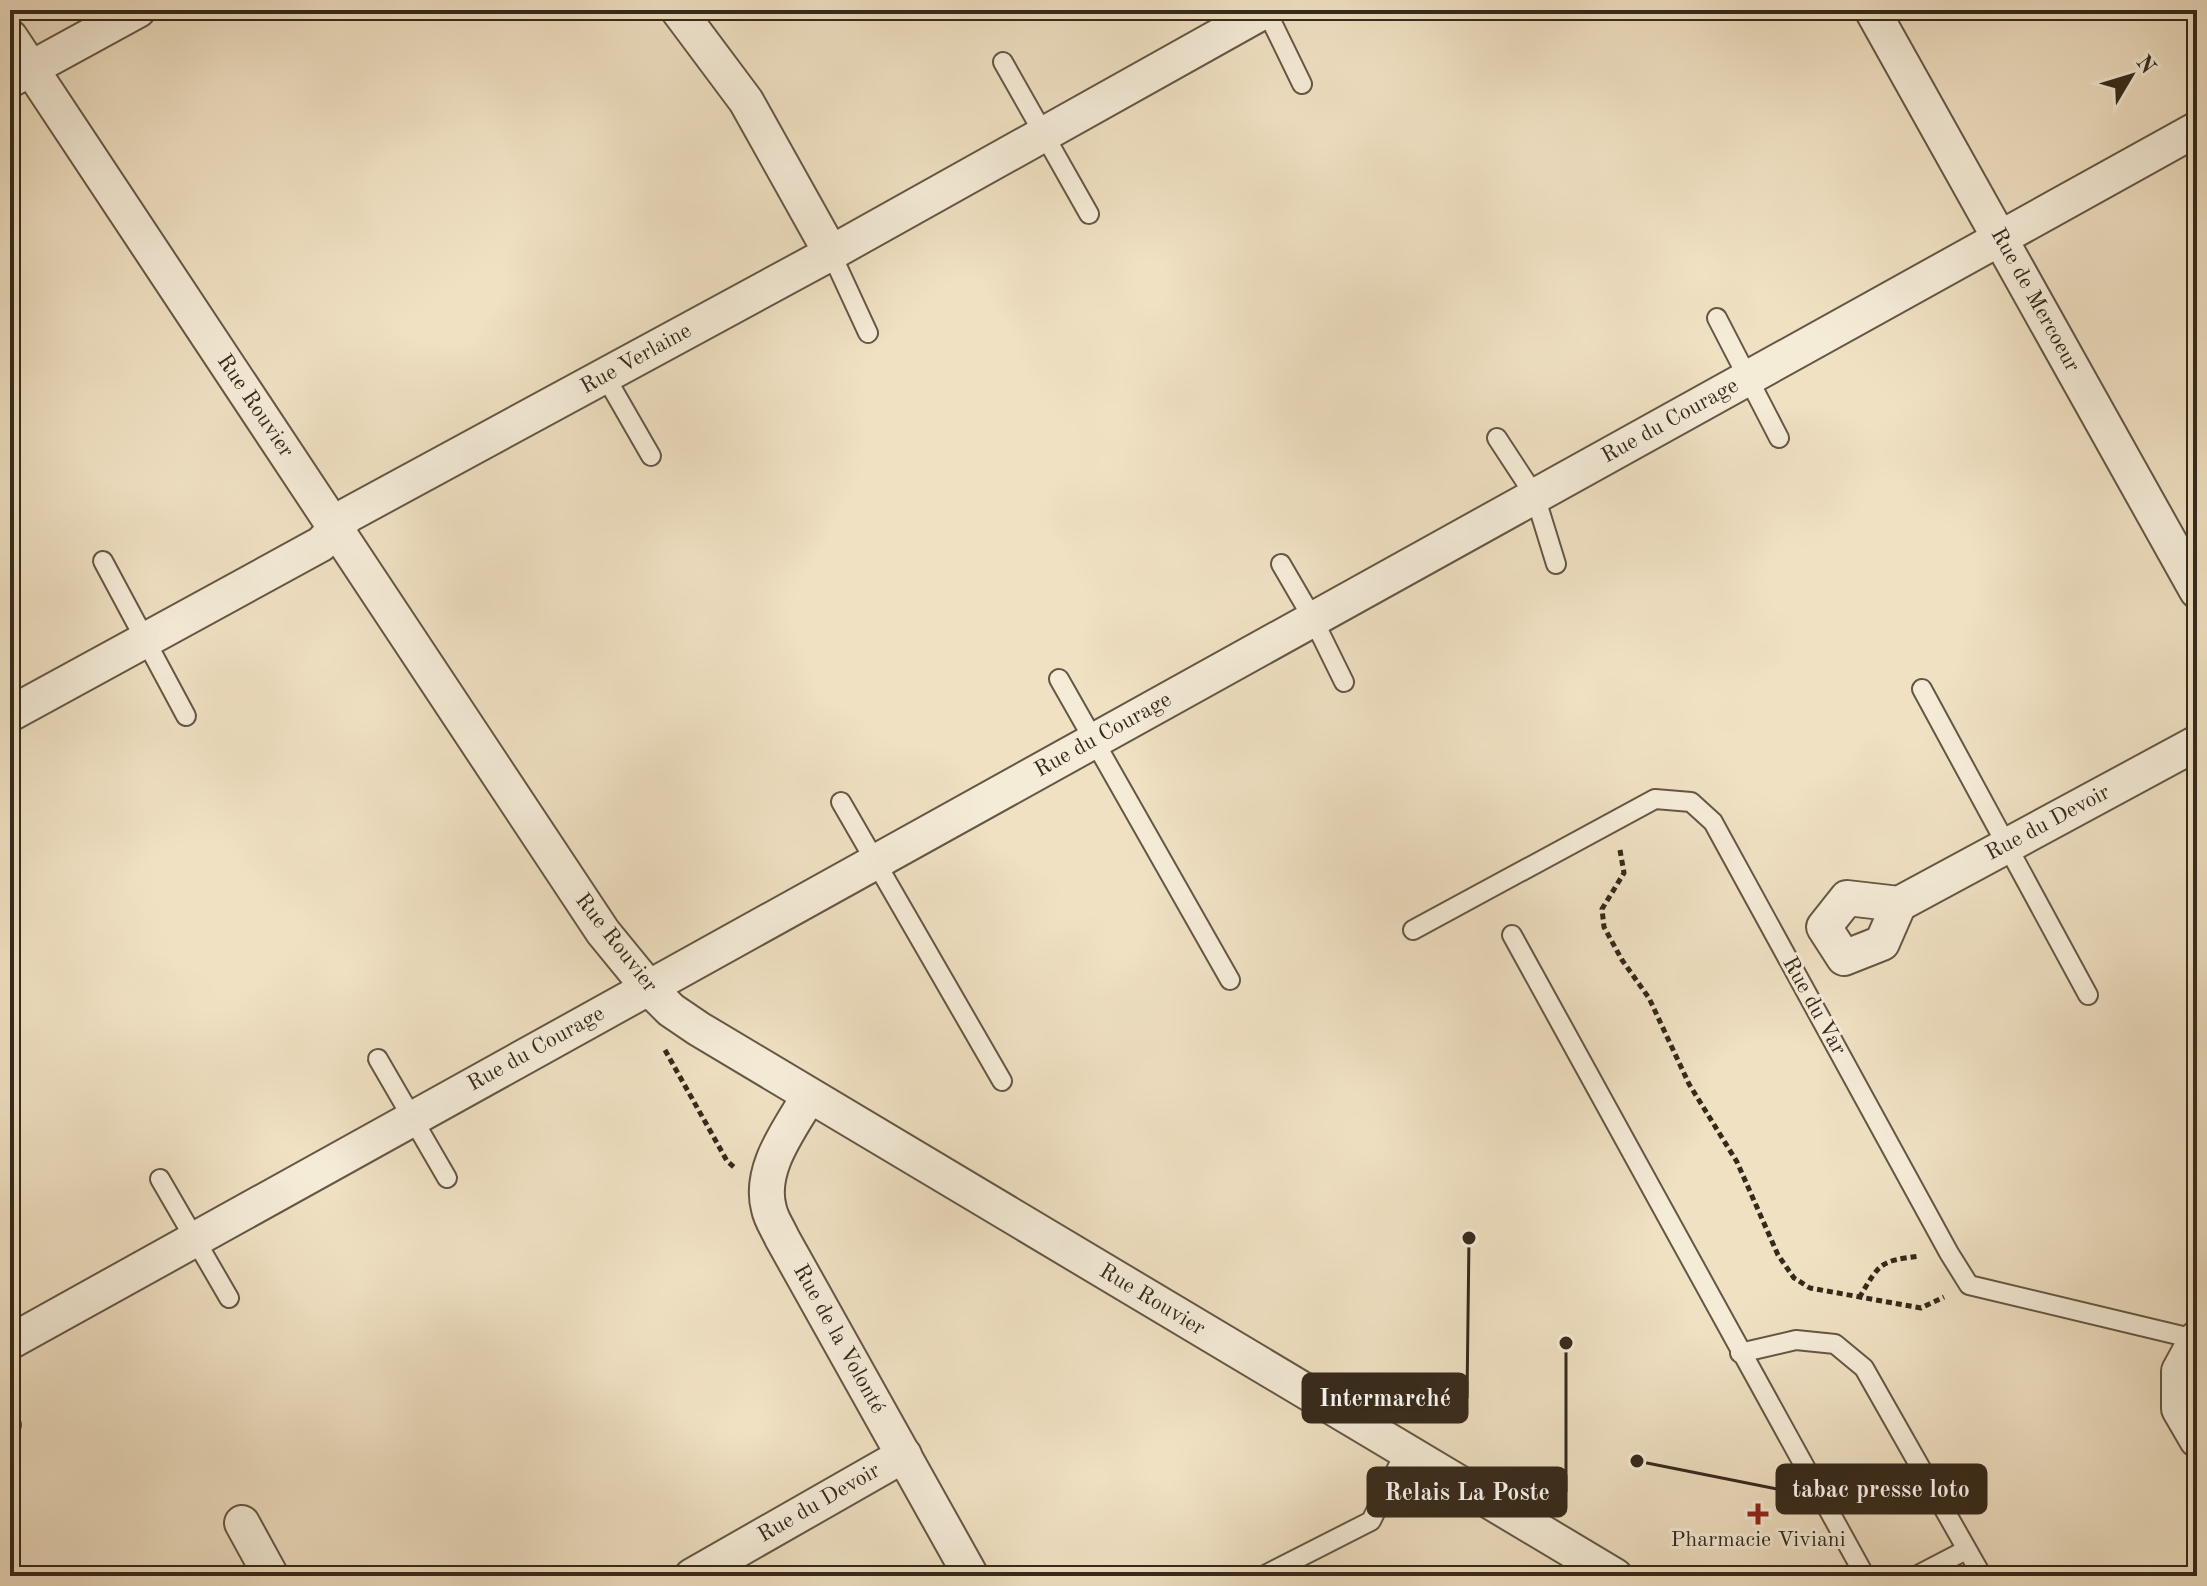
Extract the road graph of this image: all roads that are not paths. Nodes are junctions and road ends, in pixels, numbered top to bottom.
1 (138, 10) edge
2 (678, 10) edge
3 (1266, 10) edge
4 (1872, 10) edge
5 (10, 37) edge
6 (1003, 62) dead end
7 (20, 74) edge
8 (1302, 84) dead end
9 (2197, 129) edge
10 (1044, 134) junction
11 (1089, 214) dead end
12 (2000, 238) junction
13 (831, 253) junction
14 (1717, 318) dead end
15 (868, 333) dead end
16 (605, 376) junction
17 (1748, 378) junction
18 (1497, 438) dead end
19 (1779, 438) dead end
20 (651, 456) dead end
21 (1535, 496) junction
22 (335, 529) junction
23 (103, 561) dead end
24 (1281, 564) dead end
25 (1556, 564) dead end
26 (2197, 591) edge
27 (1313, 619) junction
28 (145, 641) junction
29 (1059, 679) dead end
30 (1344, 682) dead end
31 (1922, 689) dead end
32 (10, 714) edge
33 (186, 716) dead end
34 (1095, 740) junction
35 (2197, 743) edge
36 (841, 802) dead end
37 (2007, 845) junction
38 (875, 862) junction
39 (1899, 904) dead end
40 (1413, 930) dead end
41 (1512, 935) dead end
42 (1230, 980) dead end
43 (648, 987) junction
44 (2088, 995) dead end
45 (378, 1059) dead end
46 (1002, 1081) dead end
47 (809, 1096) junction
48 (412, 1118) junction
49 (447, 1178) dead end
50 (160, 1179) dead end
51 (195, 1239) junction
52 (229, 1298) dead end
53 (2196, 1339) edge
54 (10, 1342) edge
55 (1740, 1353) junction
56 (2197, 1440) edge
57 (1406, 1450) junction
58 (904, 1455) junction
59 (242, 1523) dead end
60 (1966, 1550) junction
61 (271, 1576) edge
62 (692, 1576) edge
63 (971, 1576) edge
64 (1263, 1576) edge
65 (1615, 1576) edge
66 (1865, 1576) edge
67 (1916, 1576) edge
68 (1982, 1576) edge

1 - 7 street
2 - 13 street
3 - 8 lane
3 - 10 street, Rue Verlaine
4 - 12 street, Rue de Mercoeur
5 - 7 street, Rue Rouvier
6 - 10 lane
7 - 22 street, Rue Rouvier
9 - 12 street, Rue du Courage
10 - 11 lane
10 - 13 street, Rue Verlaine
12 - 17 street, Rue du Courage
12 - 26 street, Rue de Mercoeur
13 - 15 lane
13 - 16 street, Rue Verlaine
14 - 17 lane
16 - 20 lane
16 - 22 street, Rue Verlaine
17 - 19 lane
17 - 21 street, Rue du Courage
18 - 21 lane
21 - 25 lane
21 - 27 street, Rue du Courage
22 - 28 street, Rue Verlaine
22 - 43 street, Rue Rouvier
23 - 28 lane
24 - 27 lane
27 - 30 lane
27 - 34 street, Rue du Courage
28 - 32 street, Rue Verlaine
28 - 33 lane
29 - 34 lane
31 - 37 lane
34 - 38 street, Rue du Courage
34 - 42 lane
35 - 37 street, Rue du Devoir
36 - 38 lane
37 - 39 street, Rue du Devoir
37 - 44 lane
38 - 43 street, Rue du Courage
38 - 46 lane
40 - 53 lane, Rue du Var
41 - 55 lane
43 - 47 street, Rue Rouvier
43 - 48 street, Rue du Courage
45 - 48 lane
47 - 57 street, Rue Rouvier
47 - 58 street, Rue de la Volonté
48 - 49 lane
48 - 51 street, Rue du Courage
50 - 51 lane
51 - 52 lane
51 - 54 street, Rue du Courage
53 - 56 street
55 - 60 lane
55 - 66 lane
57 - 64 lane
57 - 65 street, Rue Rouvier
58 - 62 street, Rue du Devoir
58 - 63 street, Rue de la Volonté
59 - 61 street
60 - 67 lane
60 - 68 lane

